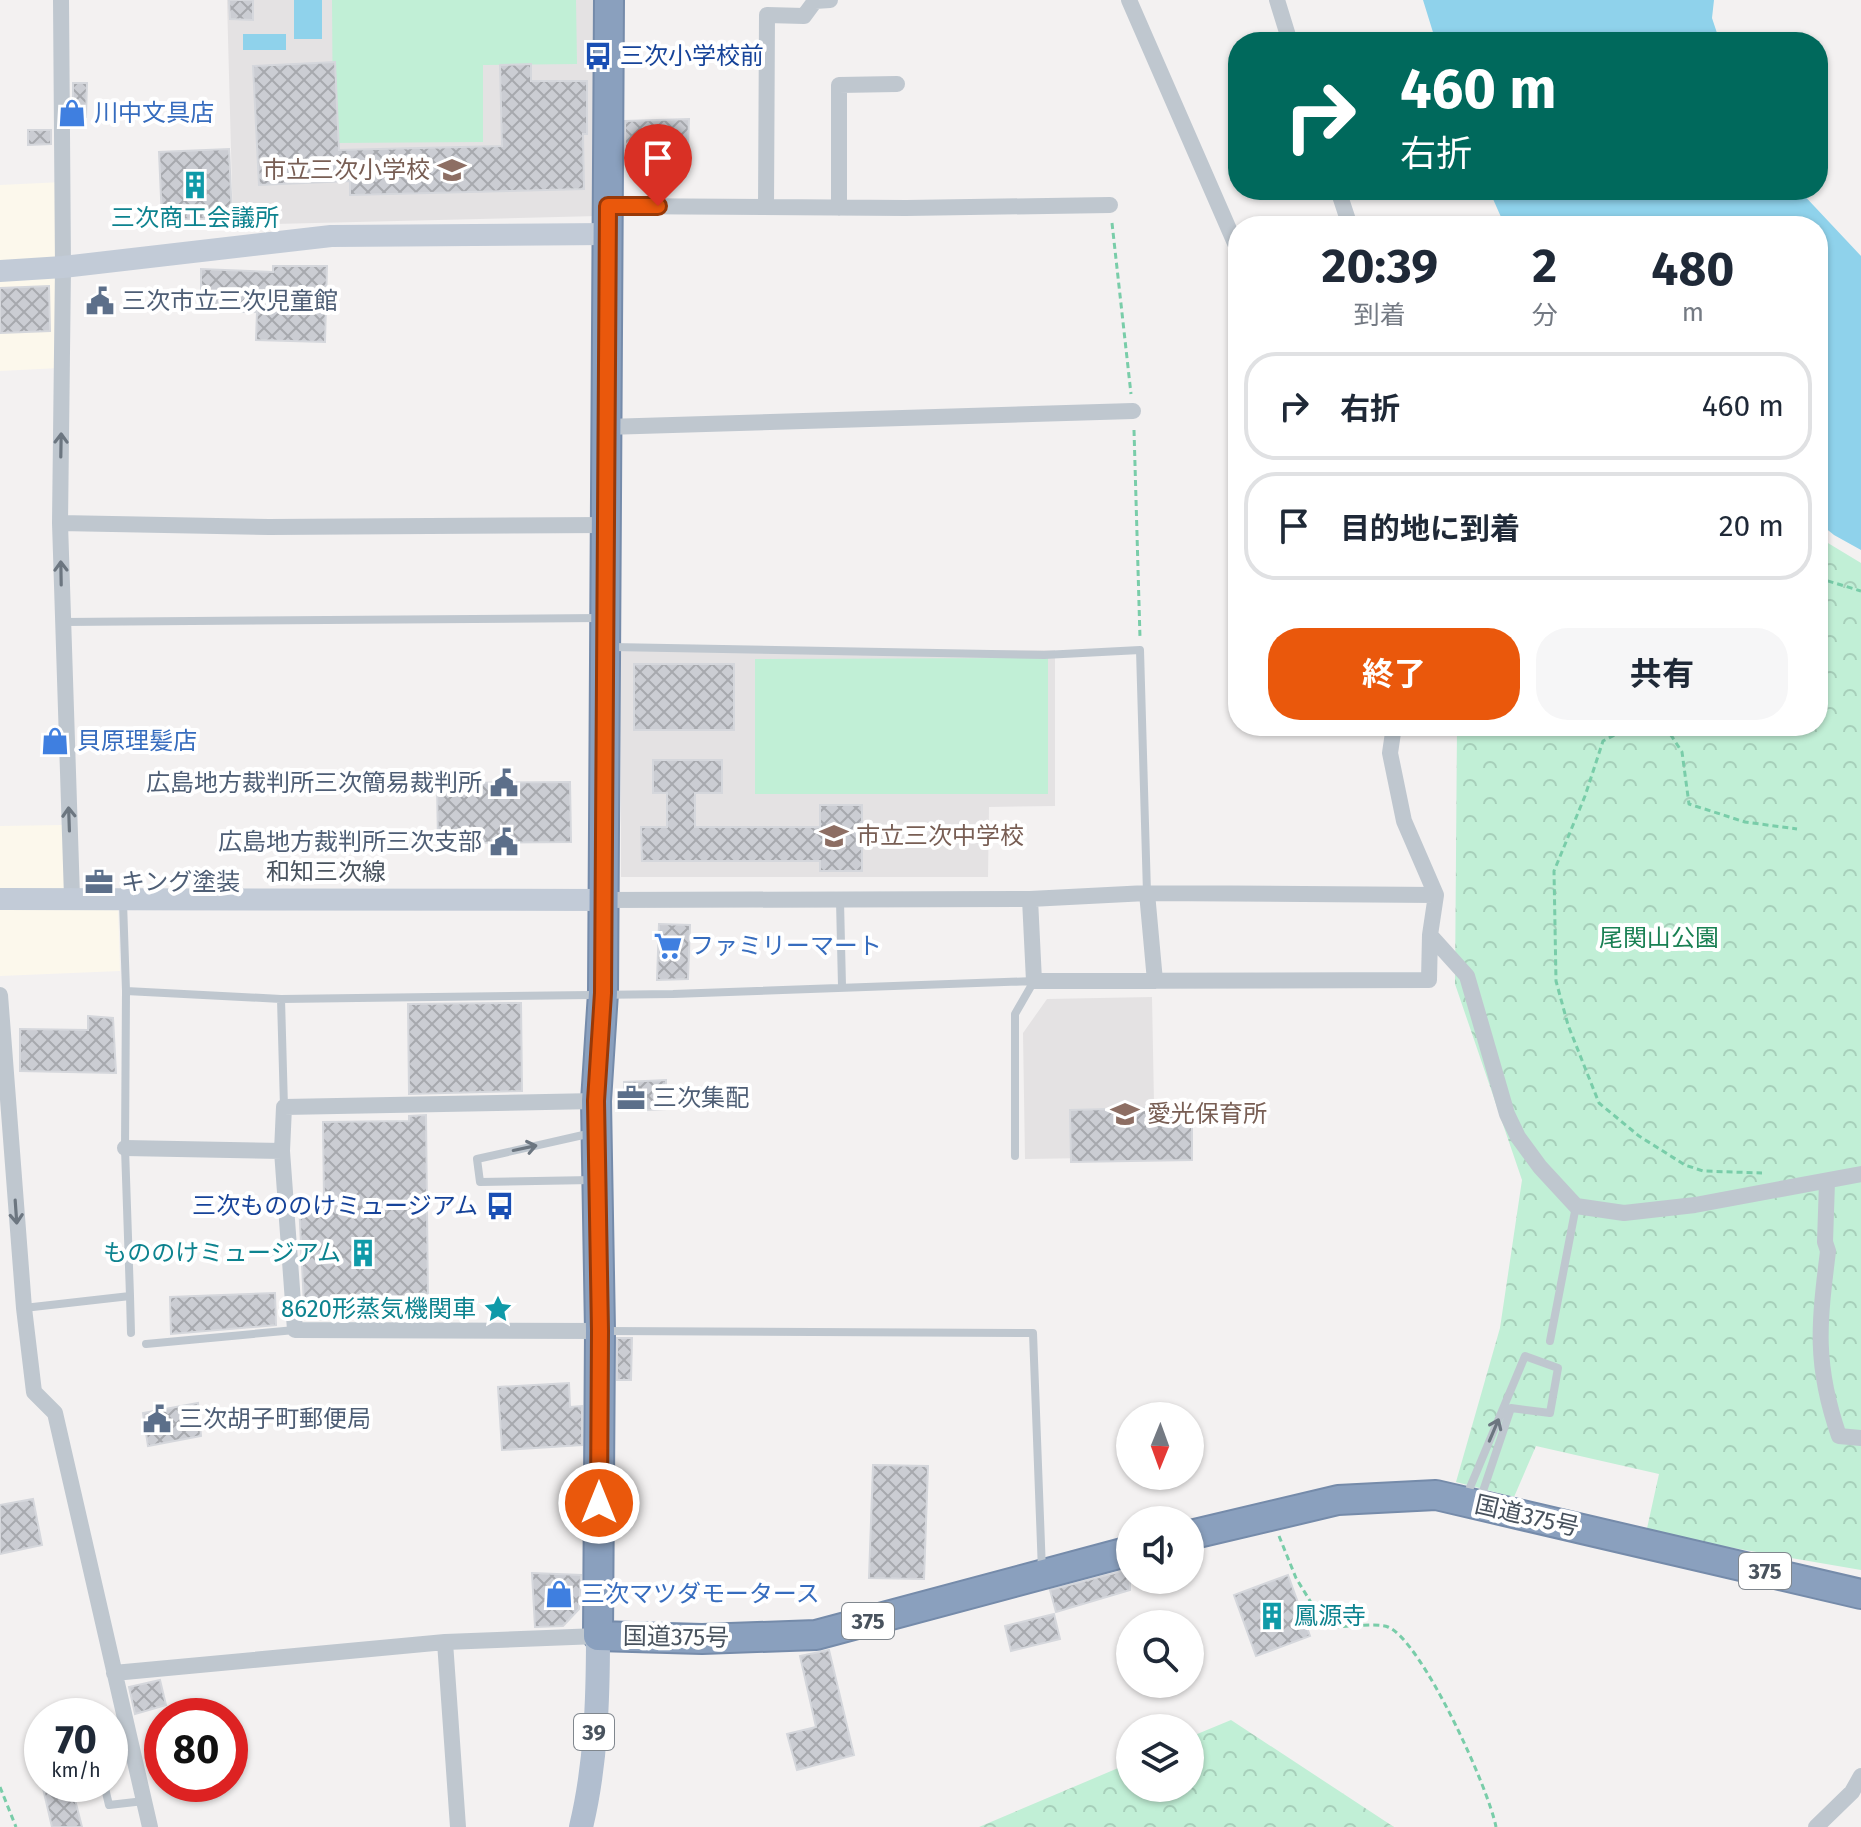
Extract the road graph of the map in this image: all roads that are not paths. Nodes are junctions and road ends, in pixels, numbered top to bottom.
1 (61, 0) edge
2 (609, 0) edge
3 (830, 0) edge
4 (1129, 0) edge
5 (1277, 0) edge
6 (1287, 32) edge
7 (897, 84) dead end
8 (1110, 205) road end
9 (766, 207) junction
10 (839, 208) junction
11 (608, 220) junction
12 (1228, 227) edge
13 (63, 267) junction
14 (0, 271) edge
15 (1133, 411) road end
16 (606, 427) junction
17 (60, 523) junction
18 (606, 525) junction
19 (605, 618) junction
20 (63, 622) junction
21 (605, 647) junction
22 (1393, 736) edge
23 (1147, 893) junction
24 (1436, 895) junction
25 (72, 897) junction
26 (122, 897) junction
27 (0, 899) edge
28 (1030, 899) junction
29 (603, 900) junction
30 (840, 901) junction
31 (1430, 935) junction
32 (1034, 981) junction
33 (1155, 981) junction
34 (842, 986) junction
35 (126, 991) junction
36 (603, 993) junction
37 (0, 995) edge
38 (281, 999) junction
39 (596, 1101) junction
40 (284, 1107) junction
41 (596, 1132) junction
42 (125, 1148) junction
43 (282, 1151) junction
44 (1015, 1156) dead end
45 (1861, 1174) edge
46 (597, 1180) junction
47 (1827, 1182) junction
48 (1576, 1206) junction
49 (130, 1296) junction
50 (24, 1308) junction
51 (295, 1330) junction
52 (600, 1331) junction
53 (131, 1333) dead end
54 (1550, 1341) dead end
55 (146, 1344) dead end
56 (1861, 1438) edge
57 (1471, 1503) junction
58 (1204, 1531) edge
59 (1116, 1555) edge
60 (1042, 1575) junction
61 (1861, 1594) edge
62 (598, 1636) junction
63 (445, 1642) junction
64 (114, 1673) junction
65 (131, 1746) junction
66 (128, 1747) edge
67 (1861, 1776) edge
68 (144, 1801) joint
69 (108, 1802) edge
70 (144, 1802) edge
71 (150, 1827) edge
72 (458, 1827) edge
73 (581, 1827) edge
74 (1816, 1827) edge

1 - 13 street
2 - 11 highway, 国道375号
3 - 9 street
4 - 12 street
5 - 6 street
7 - 10 street
8 - 10 street
9 - 10 street
9 - 11 street
11 - 13 street
11 - 16 highway, 国道375号
13 - 14 street
17 -> 13 street
15 - 16 street
16 - 18 highway, 国道375号
17 - 18 street
20 -> 17 street
18 - 19 highway, 国道375号
19 - 20 lane
19 - 21 highway, 国道375号
25 -> 20 street
21 - 23 lane
21 - 29 highway, 国道375号
22 - 24 street
23 - 24 street
23 - 28 street
23 - 33 street
24 - 31 street
25 - 26 street, 和知三次線
25 - 27 street, 和知三次線
26 - 29 street, 和知三次線
26 - 35 lane
28 - 30 street
28 - 32 street
29 - 30 street
29 - 36 highway, 国道375号
30 - 34 lane
31 - 33 street
31 - 48 street
32 - 33 street
32 - 34 lane
32 - 44 lane
34 - 36 lane
35 - 38 lane
35 - 42 lane
36 - 38 lane
36 - 39 highway, 国道375号
37 -> 50 street
38 - 40 lane
39 - 40 street
39 - 41 highway, 国道375号
40 - 43 street
41 - 46 highway, 国道375号
46 -> 41 lane
42 - 43 street
42 - 49 lane
43 - 51 street
45 - 47 street
46 - 52 highway, 国道375号
47 - 48 street
47 - 56 street
48 - 54 lane
49 - 50 lane
49 - 53 lane
50 - 64 street
51 - 52 street
51 - 55 lane
52 - 60 lane
52 - 62 highway, 国道375号
57 -> 57 lane
57 - 58 highway, 国道375号 / 375
57 - 61 highway, 国道375号 / 375
59 - 60 highway, 国道375号 / 375
60 - 62 highway, 国道375号 / 375
62 - 63 street
62 - 73 main road, 39
63 - 64 street
63 - 72 street
64 - 65 street
65 - 66 lane
65 - 68 street
67 - 74 street
68 - 69 lane
70 - 71 street

